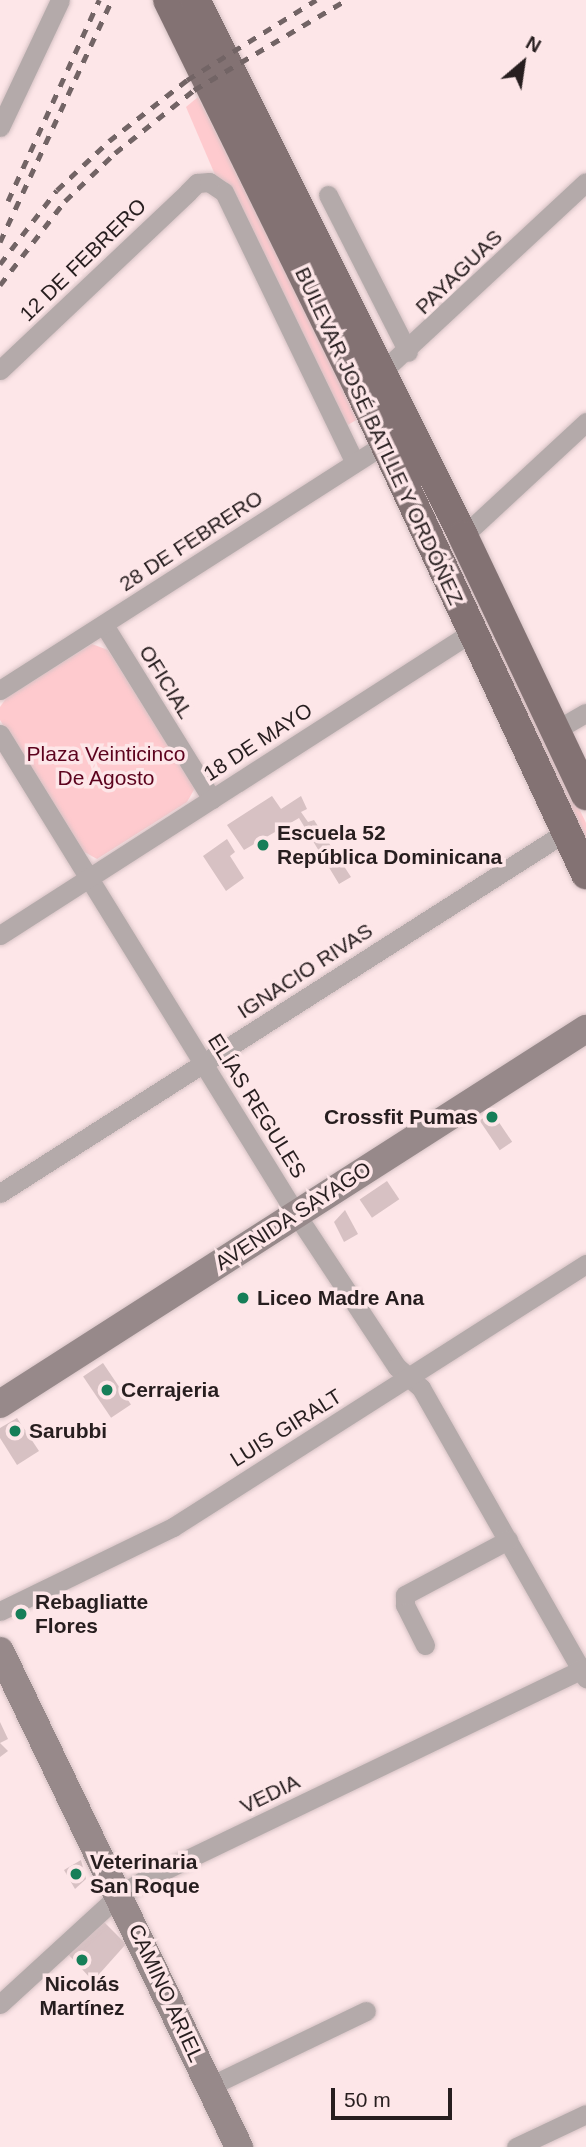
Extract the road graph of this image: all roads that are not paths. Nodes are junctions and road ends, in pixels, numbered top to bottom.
1 (60, 0) edge
2 (168, 0) edge
3 (195, 0) edge
4 (0, 77) edge
5 (15, 90) junction
6 (0, 127) edge
7 (586, 182) edge
8 (197, 183) joint
9 (328, 195) dead end
10 (408, 352) junction
11 (0, 370) edge
12 (369, 381) junction
13 (586, 422) edge
14 (396, 437) junction
15 (354, 461) junction
16 (463, 536) junction
17 (104, 625) junction
18 (471, 632) junction
19 (0, 690) edge
20 (586, 713) edge
21 (556, 730) junction
22 (0, 734) edge
23 (586, 795) edge
24 (212, 799) junction
25 (564, 833) junction
26 (586, 874) edge
27 (89, 878) junction
28 (0, 935) edge
29 (586, 1029) edge
30 (203, 1062) junction
31 (0, 1193) edge
32 (296, 1214) junction
33 (586, 1264) edge
34 (409, 1378) junction
35 (0, 1404) edge
36 (508, 1540) junction
37 (0, 1611) edge
38 (425, 1645) dead end
39 (0, 1651) edge
40 (585, 1671) edge
41 (119, 1895) junction
42 (0, 2004) edge
43 (366, 2011) dead end
44 (210, 2086) junction
45 (586, 2114) edge
46 (239, 2147) edge
47 (516, 2147) edge

1 - 5 street
2 - 12 main road, BULEVAR JOSÉ BATLLE Y ORDÓÑEZ
3 - 12 main road, BULEVAR JOSÉ BATLLE Y ORDÓÑEZ
4 - 5 street
5 - 6 street
7 - 10 street, PAYAGUAS
8 - 11 street, 12 DE FEBRERO
8 - 15 street, BULEVAR JOSÉ BATLLE Y ORDÓÑEZ
9 - 10 street
10 - 12 street, PAYAGUAS
12 - 14 main road, BULEVAR JOSÉ BATLLE Y ORDÓÑEZ
13 - 16 street
14 - 15 street, 28 DE FEBRERO
14 - 16 main road, BULEVAR JOSÉ BATLLE Y ORDÓÑEZ
14 - 18 main road, BULEVAR JOSÉ BATLLE Y ORDÓÑEZ
15 - 17 street, 28 DE FEBRERO
16 - 21 main road, BULEVAR JOSÉ BATLLE Y ORDÓÑEZ
17 - 19 street, 28 DE FEBRERO
17 - 24 street, OFICIAL
18 - 24 street, 18 DE MAYO
18 - 25 main road, BULEVAR JOSÉ BATLLE Y ORDÓÑEZ
20 - 21 street
21 - 23 main road, BULEVAR JOSÉ BATLLE Y ORDÓÑEZ
22 - 27 street, ELÍAS REGULES
24 - 27 street, 18 DE MAYO
25 - 26 main road, BULEVAR JOSÉ BATLLE Y ORDÓÑEZ
25 - 30 street, IGNACIO RIVAS
27 - 28 street, 18 DE MAYO
27 - 30 street, ELÍAS REGULES
29 - 32 street, AVENIDA SAYAGO
30 - 31 street, IGNACIO RIVAS
30 - 32 street, ELÍAS REGULES
32 - 34 street, ELÍAS REGULES
32 - 35 street, AVENIDA SAYAGO
33 - 34 street, LUIS GIRALT
34 - 36 street, ELÍAS REGULES
34 - 37 street, LUIS GIRALT
36 - 38 street
36 - 40 street, ELÍAS REGULES
39 - 41 street, CAMINO ARIEL
40 - 41 street, VEDIA
41 - 42 street, VEDIA
41 - 44 street, CAMINO ARIEL
43 - 44 street
44 - 46 street, CAMINO ARIEL
45 - 47 street

